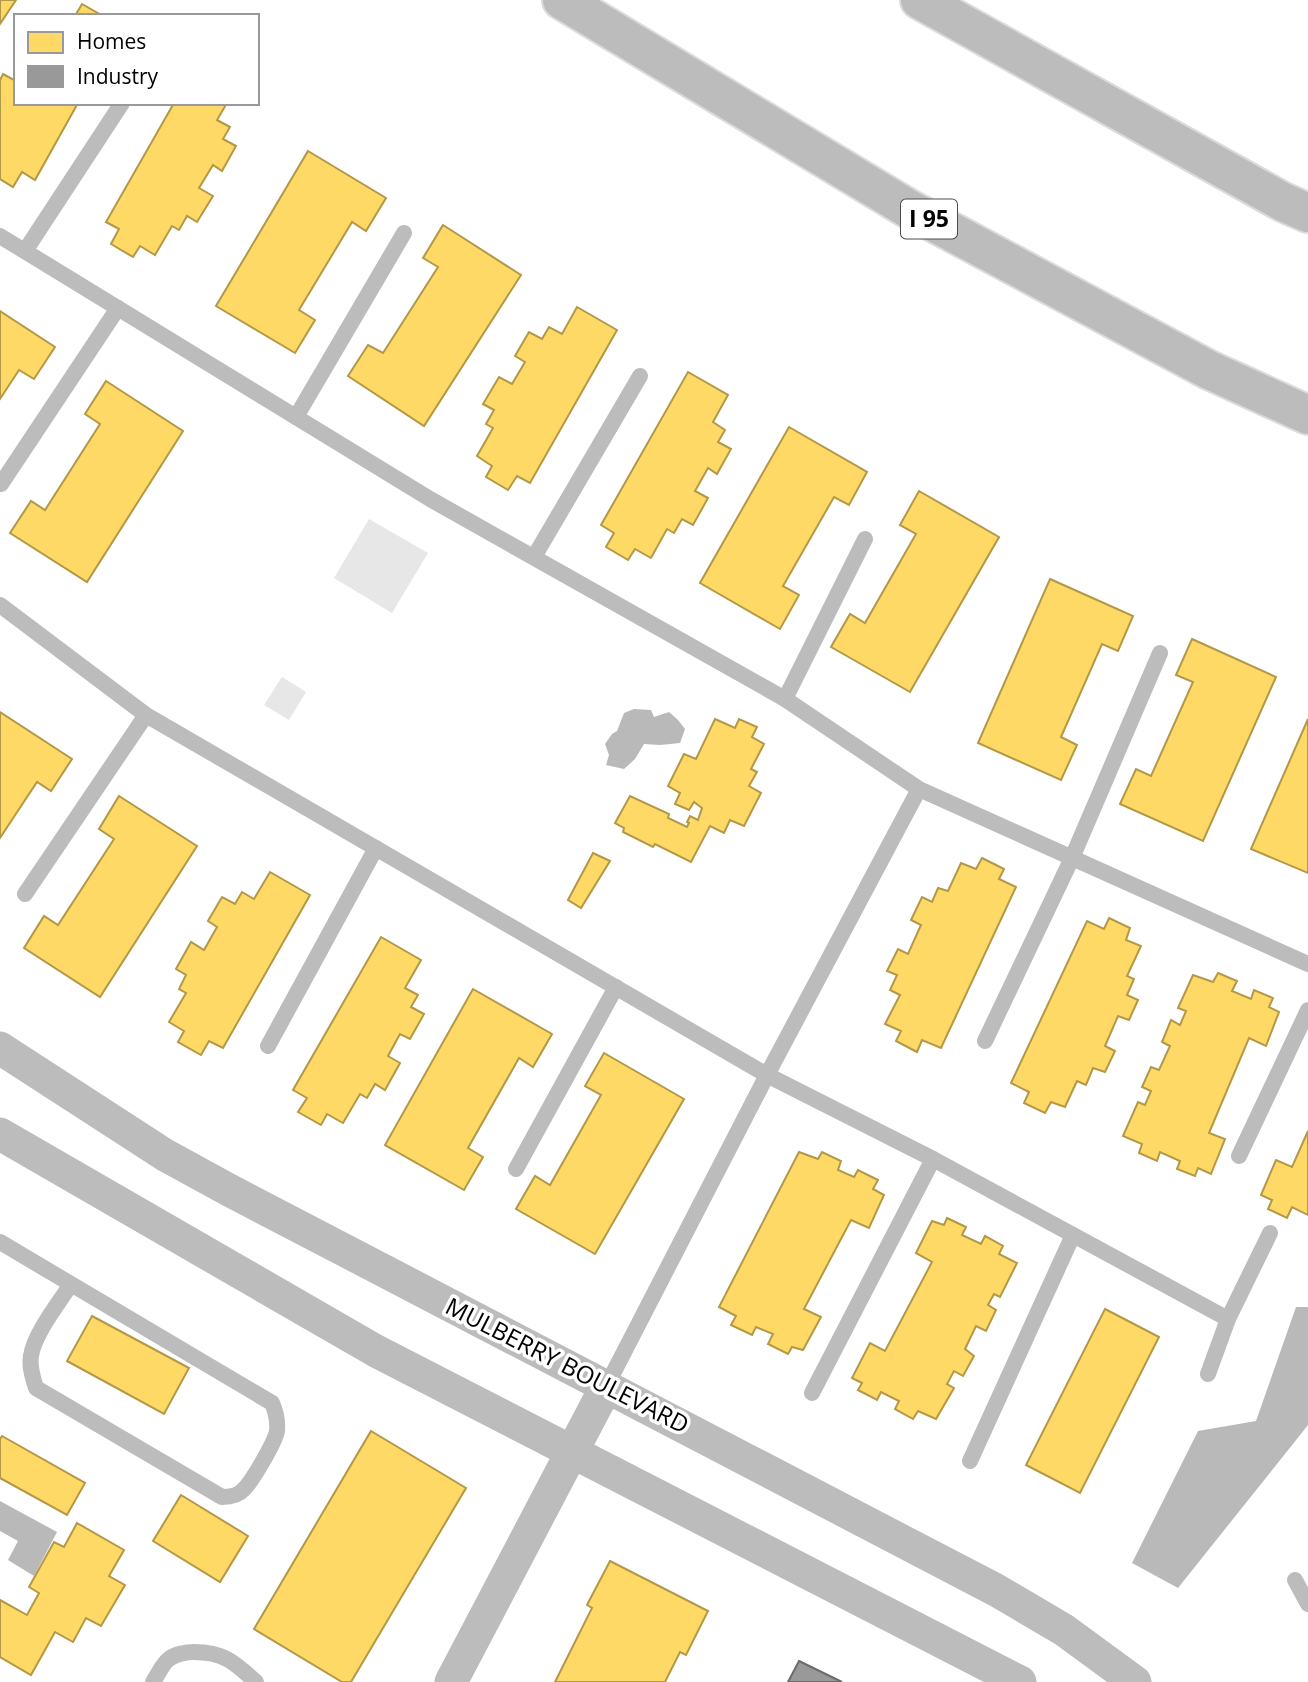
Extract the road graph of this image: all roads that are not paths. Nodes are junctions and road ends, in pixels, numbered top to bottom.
1 (562, 0) edge
2 (920, 0) edge
3 (121, 105) edge
4 (1308, 213) edge
5 (404, 233) dead end
6 (0, 236) edge
7 (25, 251) junction
8 (118, 308) junction
9 (640, 376) dead end
10 (1308, 415) edge
11 (296, 417) junction
12 (1, 484) edge
13 (865, 539) dead end
14 (534, 557) junction
15 (0, 605) edge
16 (1160, 653) dead end
17 (785, 699) junction
18 (146, 715) junction
19 (919, 789) junction
20 (376, 848) junction
21 (1072, 858) junction
22 (25, 894) dead end
23 (1308, 964) edge
24 (616, 987) junction
25 (1308, 1010) edge
26 (985, 1041) dead end
27 (268, 1046) dead end
28 (0, 1048) edge
29 (767, 1075) junction
30 (0, 1134) edge
31 (1239, 1156) dead end
32 (933, 1159) junction
33 (516, 1169) dead end
34 (1270, 1233) dead end
35 (1073, 1235) junction
36 (0, 1241) edge
37 (71, 1284) junction
38 (1228, 1319) junction
39 (1208, 1374) dead end
40 (606, 1387) junction
41 (812, 1393) dead end
42 (571, 1452) junction
43 (970, 1461) dead end
44 (1295, 1580) dead end
45 (1308, 1604) edge
46 (153, 1682) edge
47 (256, 1682) edge
48 (451, 1682) edge
49 (1020, 1682) edge
50 (1135, 1682) edge

1 - 10 highway, I 95
2 - 4 highway
3 - 7 lane
5 - 11 lane
6 - 7 lane
7 - 8 lane
8 - 11 lane
8 - 12 lane
9 - 14 lane
11 - 14 lane
13 - 17 lane
14 - 17 lane
15 - 18 lane
16 - 21 lane
17 - 19 lane
18 - 20 lane
18 - 22 lane
19 - 21 lane
19 - 29 lane
20 - 24 lane
20 - 27 lane
21 - 23 lane
21 - 26 lane
24 - 29 lane
24 - 33 lane
25 - 31 lane
28 - 40 street, MULBERRY BOULEVARD
29 - 32 lane
29 - 40 lane
30 - 42 street
32 - 35 lane
32 - 41 lane
34 - 38 lane
35 - 38 lane
35 - 43 lane
36 - 37 lane
37 - 37 lane
38 - 39 lane
40 - 42 street
40 - 50 street, MULBERRY BOULEVARD
42 - 48 street
42 - 49 street
44 - 45 lane
46 - 47 lane

